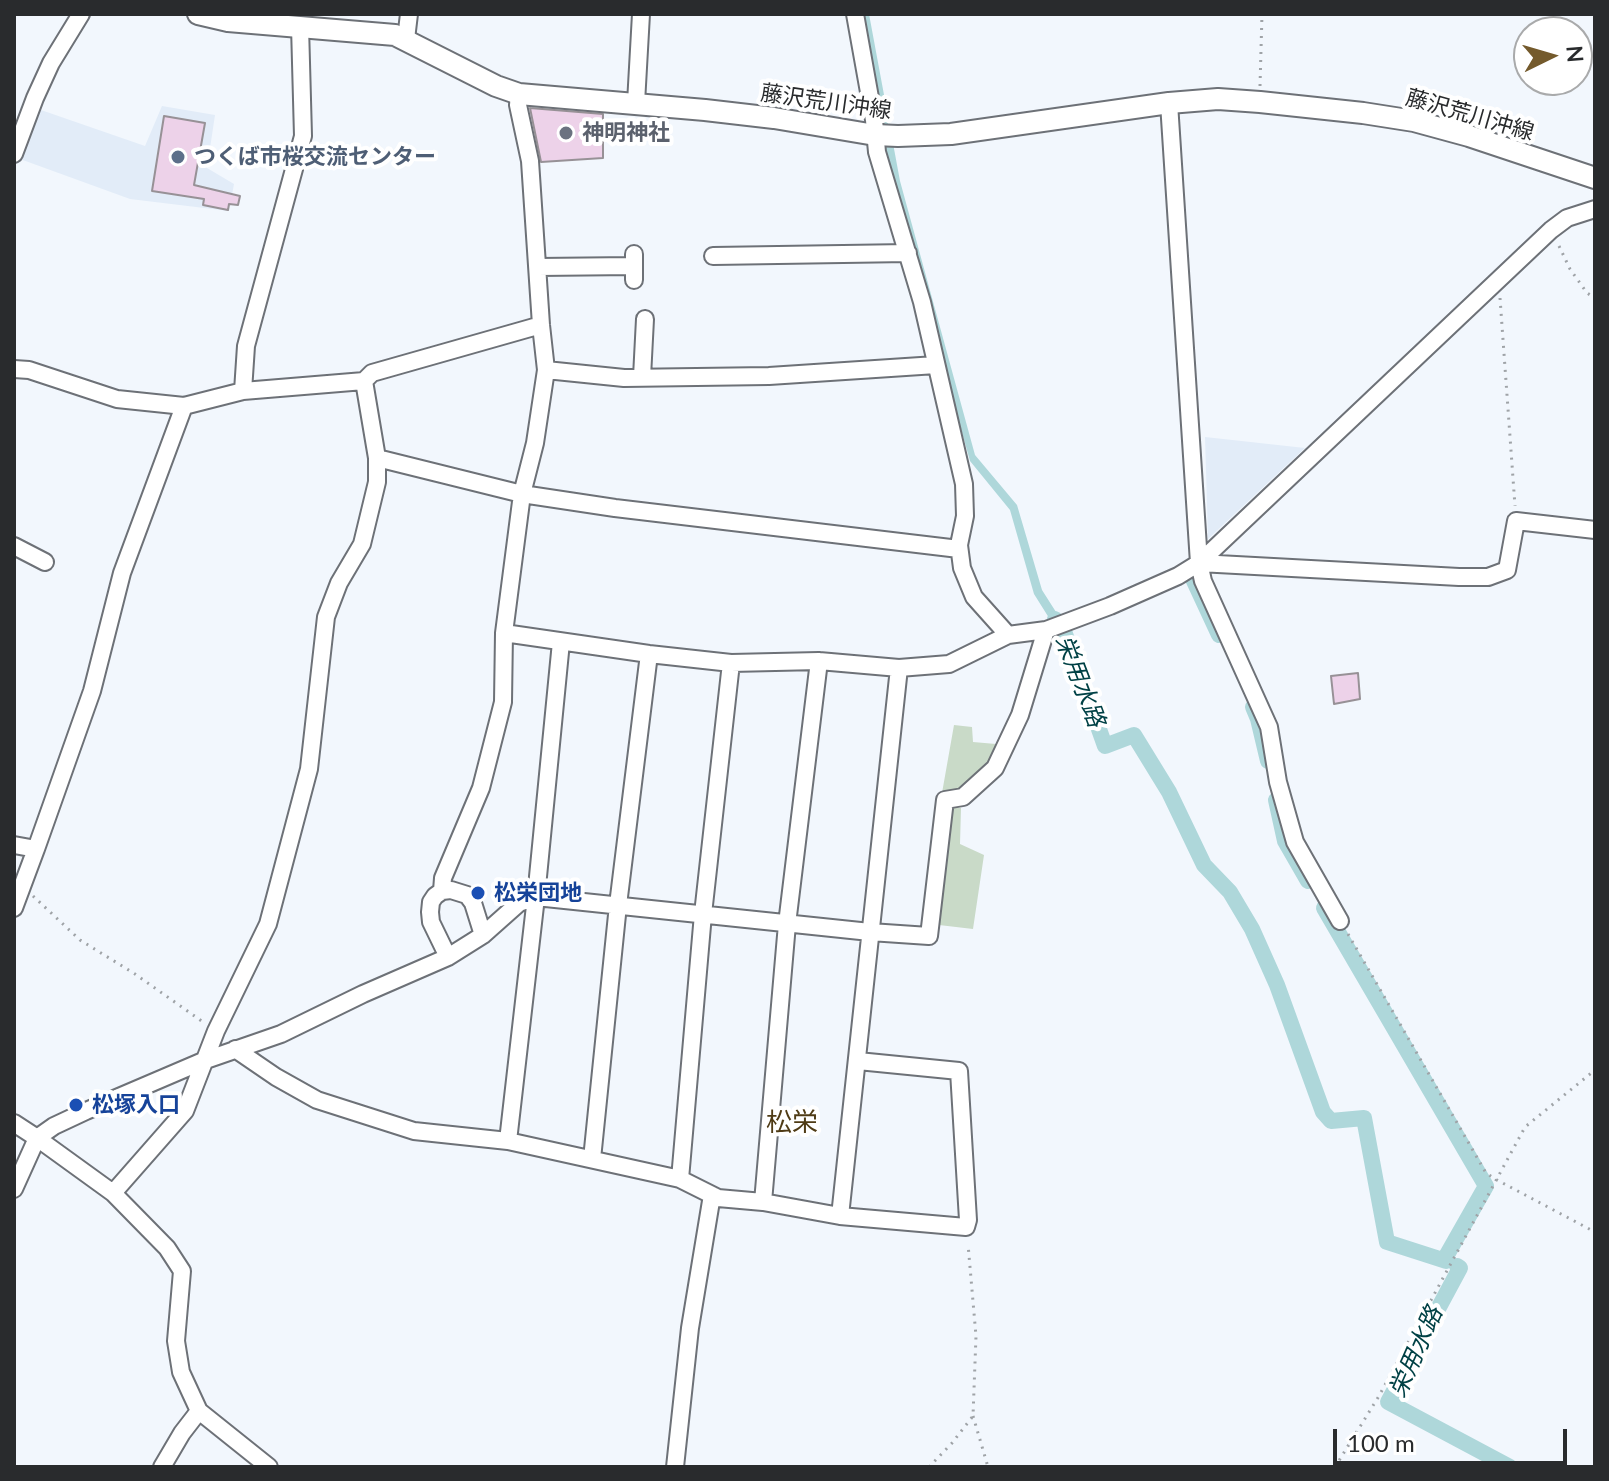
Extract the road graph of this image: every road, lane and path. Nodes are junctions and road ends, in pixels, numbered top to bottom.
1 (81, 14) edge
2 (198, 14) edge
3 (409, 14) edge
4 (641, 14) edge
5 (855, 14) edge
6 (1262, 14) edge
7 (291, 21) edge
8 (406, 39) junction
9 (519, 94) junction
10 (1260, 102) junction
11 (636, 103) junction
12 (1169, 103) junction
13 (875, 135) junction
14 (14, 154) edge
15 (1595, 178) edge
16 (1595, 209) edge
17 (1551, 230) junction
18 (908, 253) junction
19 (713, 256) dead end
20 (538, 267) junction
21 (634, 267) dead end
22 (1499, 278) junction
23 (1595, 298) edge
24 (645, 319) dead end
25 (541, 325) junction
26 (936, 365) junction
27 (14, 369) edge
28 (546, 370) junction
29 (642, 377) junction
30 (364, 381) junction
31 (243, 391) junction
32 (184, 406) junction
33 (377, 458) junction
34 (522, 494) junction
35 (1516, 521) junction
36 (1595, 530) edge
37 (14, 546) edge
38 (959, 549) junction
39 (45, 562) dead end
40 (1199, 563) junction
41 (1046, 630) junction
42 (504, 633) junction
43 (1008, 635) junction
44 (561, 642) junction
45 (649, 654) junction
46 (819, 661) junction
47 (731, 663) junction
48 (899, 668) junction
49 (14, 845) edge
50 (36, 849) junction
51 (22, 885) junction
52 (442, 891) junction
53 (536, 897) junction
54 (618, 905) junction
55 (14, 908) edge
56 (703, 914) junction
57 (1340, 921) joint
58 (787, 924) junction
59 (870, 932) junction
60 (483, 935) junction
61 (448, 957) junction
62 (216, 1031) junction
63 (235, 1049) junction
64 (203, 1061) junction
65 (858, 1061) junction
66 (1595, 1070) edge
67 (14, 1123) edge
68 (37, 1138) junction
69 (508, 1141) junction
70 (592, 1159) junction
71 (680, 1179) junction
72 (1497, 1180) junction
73 (14, 1189) edge
74 (113, 1193) junction
75 (712, 1195) junction
76 (763, 1202) junction
77 (840, 1216) junction
78 (966, 1227) junction
79 (1595, 1232) edge
80 (199, 1411) junction
81 (973, 1416) junction
82 (162, 1467) edge
83 (269, 1467) edge
84 (675, 1467) edge
85 (929, 1467) edge
86 (988, 1467) edge
87 (1335, 1467) edge

1 - 14 street
2 - 7 main road, 藤沢荒川沖線
3 - 8 street
4 - 11 street
5 - 13 street
6 - 10 path
7 - 8 main road, 藤沢荒川沖線
7 - 31 street
8 - 9 main road, 藤沢荒川沖線
9 - 11 main road, 藤沢荒川沖線
9 - 20 street
10 - 12 main road, 藤沢荒川沖線
10 - 15 main road, 藤沢荒川沖線
11 - 13 main road, 藤沢荒川沖線
12 - 13 main road, 藤沢荒川沖線
12 - 40 street
13 - 18 street
16 - 17 street
17 - 22 street
17 - 23 path
18 - 19 street
18 - 26 street
20 - 21 street
20 - 25 street
22 - 35 path
22 - 40 street
24 - 29 street
25 - 28 street
25 - 30 street
26 - 29 street
26 - 38 street
27 - 32 street
28 - 29 street
28 - 34 street
30 - 31 street
30 - 33 street
31 - 32 street
32 - 50 street
33 - 34 street
33 - 62 street
34 - 38 street
34 - 42 street
35 - 36 street
35 - 40 street
37 - 39 street
38 - 43 street
40 - 41 street
40 - 57 street
41 - 43 street
41 - 59 street
42 - 44 street
42 - 52 street
43 - 48 street
44 - 45 street
44 - 53 street
45 - 47 street
45 - 54 street
46 - 47 street
46 - 48 street
46 - 58 street
47 - 56 street
48 - 59 street
49 - 50 street
50 - 51 street
51 - 55 street
51 - 62 path
52 - 60 street
52 - 61 street
53 - 54 street
53 - 60 street
53 - 69 street
54 - 56 street
54 - 70 street
56 - 58 street
56 - 71 street
57 - 72 path
58 - 59 street
58 - 76 street
59 - 65 street
60 - 61 street
61 - 63 street
62 - 64 street
63 - 64 street
63 - 69 street
64 - 68 street
64 - 74 street
65 - 77 street
65 - 78 street
66 - 72 path
67 - 68 street
68 - 73 street
68 - 74 street
69 - 70 street
70 - 71 street
71 - 75 street
72 - 79 path
72 - 87 path
74 - 80 street
75 - 76 street
75 - 84 street
76 - 77 street
77 - 78 street
78 - 81 path
80 - 82 street
80 - 83 street
81 - 85 path
81 - 86 path

